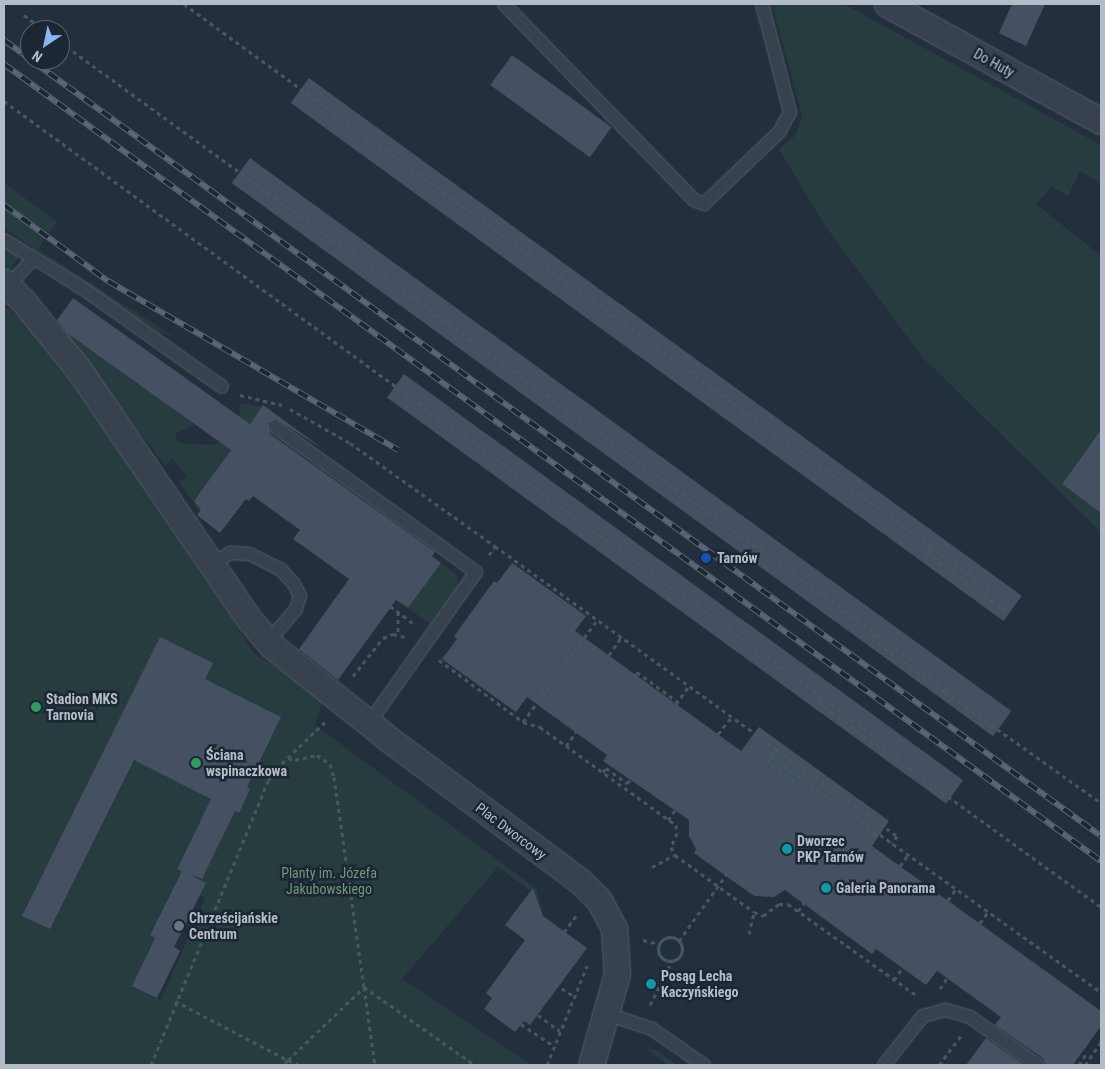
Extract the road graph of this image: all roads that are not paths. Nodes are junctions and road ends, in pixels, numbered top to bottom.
1 (504, 4) edge
2 (762, 4) edge
3 (886, 4) edge
4 (1101, 121) edge
5 (4, 240) edge
6 (34, 258) junction
7 (6, 284) edge
8 (222, 388) road end
9 (275, 427) dead end
10 (212, 565) junction
11 (268, 642) junction
12 (368, 723) junction
13 (607, 1014) junction
14 (591, 1065) edge
15 (704, 1065) edge
16 (884, 1065) edge
17 (1038, 1065) edge

1 - 2 lane
3 - 4 street, Do Huty
5 - 6 lane
6 - 7 lane
6 - 8 lane
7 - 10 street, Plac Dworcowy
9 - 12 lane
10 - 11 street, Plac Dworcowy
10 - 11 lane
11 - 12 street, Plac Dworcowy
12 - 13 street, Plac Dworcowy
13 - 14 street, Plac Dworcowy
13 - 15 lane
16 - 17 lane

